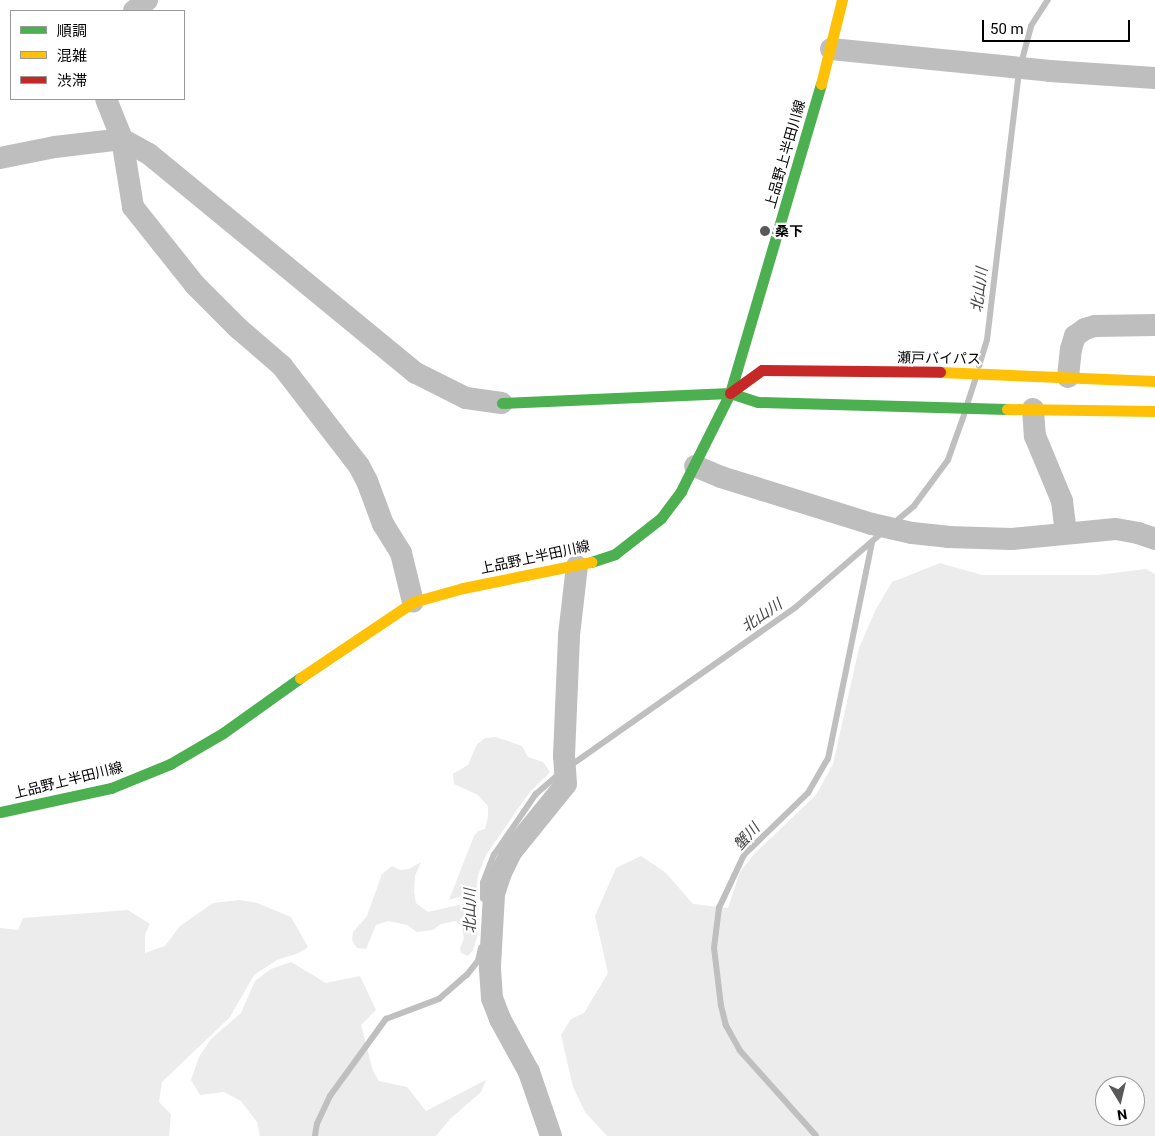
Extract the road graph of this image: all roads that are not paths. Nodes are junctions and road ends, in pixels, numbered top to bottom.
1 (147, 0) edge
2 (842, 0) edge
3 (135, 10) edge
4 (831, 49) junction
5 (1155, 78) edge
6 (106, 100) edge
7 (122, 139) junction
8 (0, 158) edge
9 (1155, 325) edge
10 (1068, 377) junction
11 (1155, 381) edge
12 (730, 393) junction
13 (502, 403) joint
14 (1033, 409) junction
15 (1155, 411) edge
16 (694, 466) junction
17 (1066, 533) junction
18 (1155, 539) edge
19 (577, 566) junction
20 (413, 602) junction
21 (0, 812) edge
22 (552, 1136) edge

1 - 3 street
2 - 4 main road, 上品野上半田川線
4 - 5 street
4 - 12 main road, 上品野上半田川線
6 - 7 street
7 - 8 street
7 - 13 street
7 - 20 street
9 - 10 street
10 - 11 main road, 瀬戸バイパス
10 - 12 main road, 瀬戸バイパス
12 - 13 main road
12 - 14 main road
12 - 16 main road, 上品野上半田川線
14 - 15 main road
14 - 17 street
16 - 17 street
16 - 19 main road, 上品野上半田川線
17 - 18 street
19 - 20 main road, 上品野上半田川線
19 - 22 street
20 - 21 main road, 上品野上半田川線

